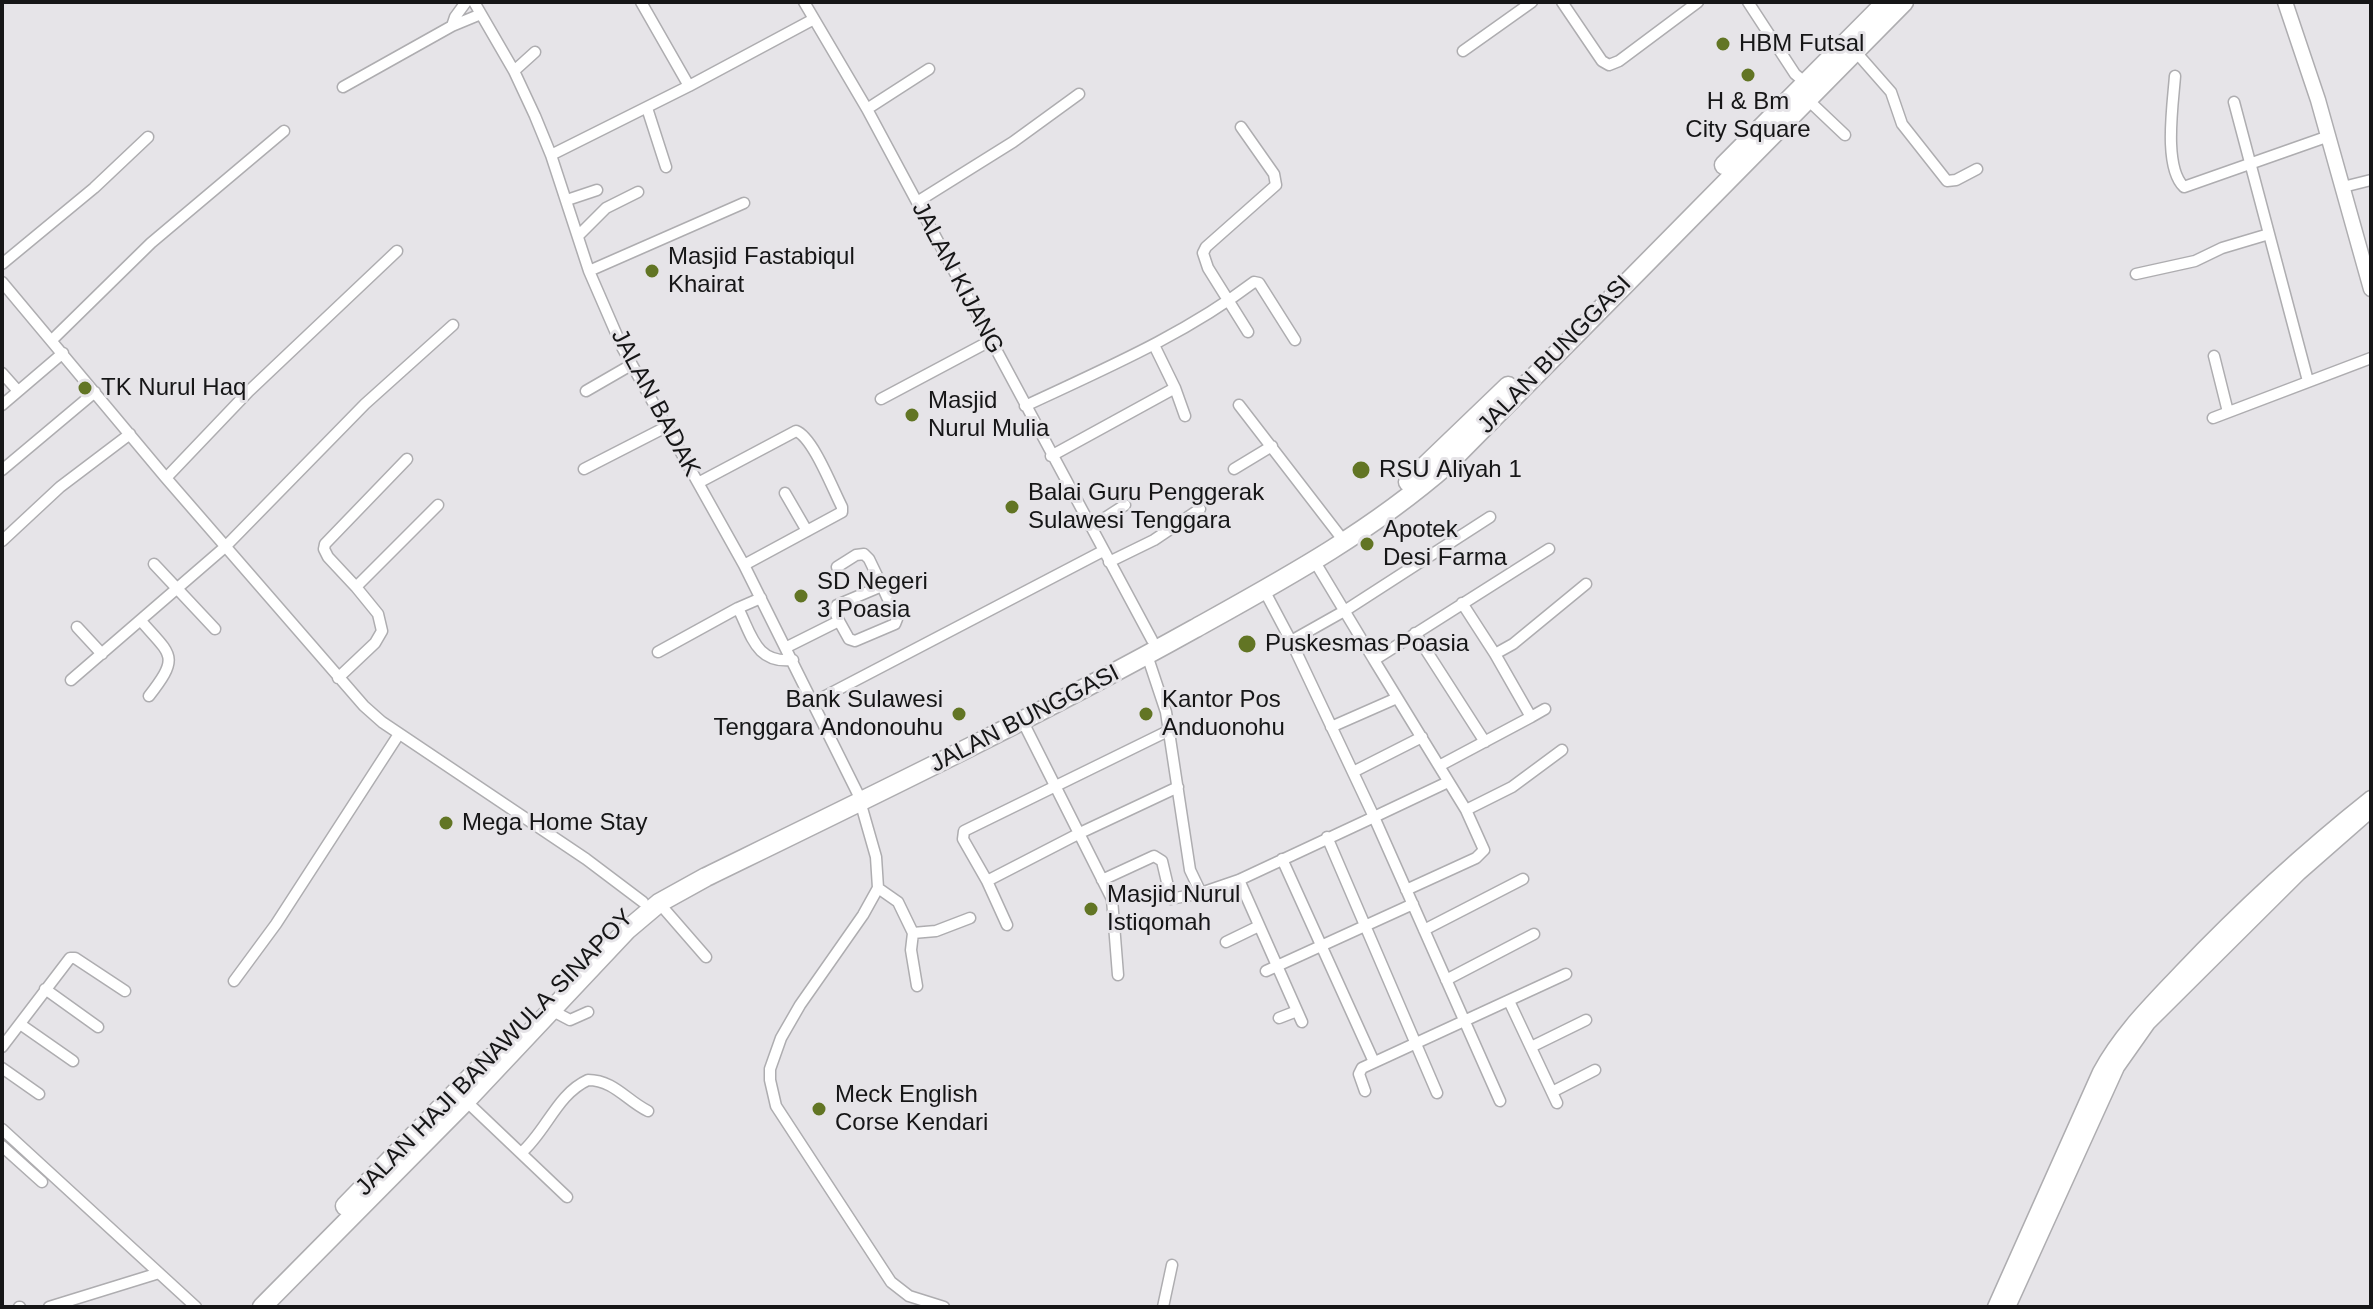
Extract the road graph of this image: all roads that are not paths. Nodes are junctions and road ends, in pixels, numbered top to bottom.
1 (466, 2) edge
2 (474, 2) edge
3 (641, 2) edge
4 (804, 2) edge
5 (1532, 2) edge
6 (1562, 2) edge
7 (1698, 2) edge
8 (1748, 2) edge
9 (1886, 2) edge
10 (1904, 2) edge
11 (2285, 2) edge
12 (481, 14) junction
13 (814, 19) junction
14 (452, 26) junction
15 (1463, 51) dead end
16 (1855, 51) junction
17 (535, 52) dead end
18 (929, 69) dead end
19 (514, 71) junction
20 (2175, 76) dead end
21 (689, 86) junction
22 (343, 87) dead end
23 (1809, 91) junction
24 (1079, 94) dead end
25 (2234, 102) dead end
26 (647, 108) junction
27 (867, 109) junction
28 (1241, 127) dead end
29 (284, 131) dead end
30 (1845, 135) dead end
31 (2329, 136) junction
32 (148, 137) dead end
33 (551, 155) junction
34 (2252, 164) junction
35 (666, 167) dead end
36 (1977, 169) dead end
37 (2371, 180) edge
38 (2343, 187) junction
39 (597, 190) dead end
40 (638, 192) dead end
41 (567, 200) junction
42 (917, 202) junction
43 (744, 203) dead end
44 (2269, 234) junction
45 (578, 236) junction
46 (397, 251) dead end
47 (2, 264) edge
48 (589, 271) junction
49 (2136, 274) dead end
50 (2, 282) edge
51 (2371, 289) edge
52 (1228, 302) junction
53 (453, 325) dead end
54 (1248, 332) dead end
55 (52, 340) junction
56 (1295, 340) dead end
57 (990, 341) junction
58 (1154, 345) junction
59 (63, 353) junction
60 (2214, 356) dead end
61 (2371, 358) edge
62 (631, 365) junction
63 (2, 373) edge
64 (2308, 381) junction
65 (1175, 388) junction
66 (18, 391) junction
67 (586, 391) dead end
68 (95, 392) junction
69 (881, 399) dead end
70 (2, 405) edge
71 (1239, 405) dead end
72 (1025, 406) junction
73 (2228, 412) junction
74 (1185, 416) dead end
75 (2213, 418) dead end
76 (666, 427) junction
77 (130, 434) junction
78 (1272, 446) junction
79 (1450, 452) junction
80 (1051, 456) junction
81 (407, 459) dead end
82 (584, 469) dead end
83 (1234, 469) dead end
84 (2, 470) edge
85 (166, 478) junction
86 (698, 483) junction
87 (785, 493) dead end
88 (438, 505) dead end
89 (1125, 505) dead end
90 (1200, 509) dead end
91 (1490, 517) dead end
92 (1091, 527) junction
93 (807, 531) junction
94 (1340, 536) junction
95 (2, 541) edge
96 (225, 547) junction
97 (1549, 549) dead end
98 (1103, 551) junction
99 (1109, 562) junction
100 (1315, 562) junction
101 (154, 564) dead end
102 (744, 565) junction
103 (837, 567) dead end
104 (1586, 584) dead end
105 (882, 586) junction
106 (356, 587) junction
107 (176, 589) junction
108 (1264, 590) junction
109 (761, 598) junction
110 (1234, 601) junction
111 (1462, 603) junction
112 (738, 608) junction
113 (1346, 610) junction
114 (141, 621) junction
115 (839, 621) junction
116 (77, 627) dead end
117 (215, 629) dead end
118 (1415, 633) junction
119 (1291, 641) junction
120 (787, 647) junction
121 (1149, 648) junction
122 (658, 652) dead end
123 (102, 654) junction
124 (1495, 654) junction
125 (793, 660) junction
126 (1374, 660) junction
127 (338, 678) junction
128 (71, 680) dead end
129 (149, 696) dead end
130 (1397, 698) junction
131 (814, 702) junction
132 (1545, 709) dead end
133 (1531, 717) junction
134 (1023, 722) junction
135 (1331, 727) junction
136 (1170, 730) junction
137 (399, 734) junction
138 (1422, 737) junction
139 (1485, 742) junction
140 (1562, 750) dead end
141 (1439, 766) junction
142 (1353, 772) junction
143 (1448, 782) junction
144 (1055, 785) junction
145 (1178, 787) junction
146 (2371, 798) edge
147 (860, 799) junction
148 (1466, 810) junction
149 (2371, 810) edge
150 (1374, 817) junction
151 (1080, 833) junction
152 (1327, 837) junction
153 (1282, 859) junction
154 (1523, 879) dead end
155 (1102, 880) junction
156 (1239, 880) junction
157 (987, 881) junction
158 (878, 888) junction
159 (1406, 890) junction
160 (1201, 893) junction
161 (651, 902) junction
162 (1413, 904) junction
163 (2248, 913) junction
164 (970, 918) dead end
165 (1007, 925) dead end
166 (1259, 926) junction
167 (1366, 926) junction
168 (622, 927) junction
169 (2233, 928) junction
170 (1424, 930) junction
171 (913, 933) junction
172 (1534, 934) dead end
173 (1226, 942) dead end
174 (1323, 945) junction
175 (706, 957) dead end
176 (1272, 968) junction
177 (1566, 974) dead end
178 (1118, 975) dead end
179 (1446, 980) junction
180 (234, 981) dead end
181 (917, 986) dead end
182 (45, 989) junction
183 (125, 991) dead end
184 (1509, 1001) junction
185 (551, 1010) junction
186 (1297, 1011) junction
187 (588, 1012) dead end
188 (1279, 1018) dead end
189 (1586, 1020) dead end
190 (1302, 1022) dead end
191 (1465, 1023) junction
192 (20, 1024) junction
193 (98, 1027) dead end
194 (1416, 1044) junction
195 (2, 1047) edge
196 (1531, 1047) junction
197 (73, 1061) dead end
198 (1374, 1062) junction
199 (2, 1068) edge
200 (1595, 1070) dead end
201 (1365, 1091) dead end
202 (1552, 1092) junction
203 (1437, 1093) dead end
204 (39, 1094) dead end
205 (466, 1101) junction
206 (1500, 1101) dead end
207 (1557, 1103) dead end
208 (648, 1111) dead end
209 (2, 1129) edge
210 (2, 1146) edge
211 (521, 1153) junction
212 (42, 1182) dead end
213 (567, 1197) dead end
214 (1172, 1265) dead end
215 (159, 1273) junction
216 (49, 1307) edge
217 (196, 1307) edge
218 (245, 1307) edge
219 (262, 1307) edge
220 (944, 1307) edge
221 (1163, 1307) edge
222 (1995, 1307) edge
223 (2008, 1307) edge

1 - 14 street
2 - 12 street, JALAN BADAK
3 - 21 street
4 - 13 street, JALAN KIJANG
5 - 15 street
6 - 7 street
8 - 23 street
9 - 23 highway, JALAN BUNGGASI
10 - 16 highway, JALAN BUNGGASI
11 - 31 street
12 - 14 street
12 - 19 street, JALAN BADAK
13 - 21 street
13 - 27 street, JALAN KIJANG
14 - 22 street
16 - 23 highway, JALAN BUNGGASI
16 - 36 street
17 - 19 street
18 - 27 street
19 - 33 street, JALAN BADAK
20 - 34 street
21 - 26 street
23 - 30 street
23 - 79 highway, JALAN BUNGGASI
24 - 42 street
25 - 34 street
26 - 33 street
26 - 35 street
27 - 42 street, JALAN KIJANG
28 - 52 street
29 - 55 street
31 - 34 street
31 - 38 street
32 - 47 street
33 - 41 street, JALAN BADAK
34 - 44 street
37 - 38 street
38 - 51 street
39 - 41 street
40 - 45 street
41 - 45 street, JALAN BADAK
42 - 57 street, JALAN KIJANG
43 - 48 street
44 - 49 street
44 - 64 street
45 - 48 street, JALAN BADAK
46 - 85 street
48 - 62 street, JALAN BADAK
50 - 55 street
52 - 54 street
52 - 56 street
52 - 58 street
53 - 96 street
55 - 59 street
57 - 69 street
57 - 72 street, JALAN KIJANG
58 - 65 street
58 - 72 street
59 - 66 street
59 - 68 street
60 - 73 street
61 - 64 street
62 - 67 street
62 - 76 street, JALAN BADAK
63 - 66 street
64 - 73 street
65 - 74 street
65 - 80 street
66 - 70 street
68 - 77 street
68 - 84 street
71 - 78 street
72 - 80 street, JALAN KIJANG
73 - 75 street
76 - 82 street
76 - 86 street, JALAN BADAK
77 - 85 street
77 - 95 street
78 - 83 street
78 - 94 street
79 - 94 highway, JALAN BUNGGASI
79 - 100 highway, JALAN BUNGGASI
80 - 92 street, JALAN KIJANG
81 - 106 street
85 - 96 street
86 - 93 street
86 - 102 street, JALAN BADAK
87 - 93 street
88 - 106 street
89 - 92 street
90 - 99 street
91 - 113 street
92 - 98 street, JALAN KIJANG
93 - 102 street
94 - 110 highway, JALAN BUNGGASI
96 - 107 street
96 - 127 street
97 - 111 street
98 - 99 street, JALAN KIJANG
98 - 131 street
99 - 121 street, JALAN KIJANG
100 - 108 highway, JALAN BUNGGASI
100 - 113 street
101 - 107 street
102 - 109 street, JALAN BADAK
103 - 105 street
104 - 124 street
105 - 115 street
105 - 115 street
106 - 127 street
107 - 114 street
107 - 117 street
108 - 110 highway, JALAN BUNGGASI
108 - 119 street
109 - 112 street
109 - 120 street, JALAN BADAK
110 - 121 highway, JALAN BUNGGASI
111 - 118 street
111 - 124 street
112 - 122 street
112 - 125 street
113 - 119 street
113 - 126 street
114 - 123 street
114 - 129 street
115 - 120 street
116 - 123 street
118 - 126 street
118 - 139 street
119 - 135 street
120 - 125 street, JALAN BADAK
121 - 134 highway, JALAN BUNGGASI
121 - 136 street, JALAN KIJANG
121 - 147 highway, JALAN BUNGGASI
123 - 128 street
124 - 133 street
125 - 131 street, JALAN BADAK
126 - 130 street
127 - 137 street
130 - 135 street
130 - 138 street
131 - 147 street, JALAN BADAK
132 - 133 street
133 - 139 street
134 - 144 street
134 - 147 highway, JALAN BUNGGASI
135 - 142 street
136 - 144 street
136 - 145 street, JALAN KIJANG
137 - 161 street
137 - 180 street
138 - 141 street
138 - 142 street
139 - 141 street
140 - 148 street
141 - 143 street
142 - 150 street
143 - 148 street
143 - 150 street
144 - 151 street
144 - 157 street
145 - 151 street
145 - 160 street, JALAN KIJANG
146 - 163 street
147 - 158 street, JALAN BADAK
147 - 161 highway, JALAN HAJI BANAWULA SINAPOY
148 - 159 street
149 - 163 street
150 - 152 street
150 - 159 street
151 - 155 street
151 - 157 street
152 - 153 street
152 - 167 street
153 - 156 street
153 - 174 street
154 - 170 street
155 - 160 street
155 - 178 street
156 - 160 street
156 - 166 street
157 - 165 street
158 - 171 street
158 - 220 street
159 - 162 street
161 - 168 highway, JALAN HAJI BANAWULA SINAPOY
161 - 175 street
162 - 167 street
162 - 170 street
163 - 169 street
164 - 171 street
166 - 173 street
166 - 176 street
167 - 174 street
167 - 194 street
168 - 185 highway, JALAN HAJI BANAWULA SINAPOY
168 - 218 highway, JALAN HAJI BANAWULA SINAPOY
169 - 222 street
169 - 223 street
170 - 179 street
171 - 181 street
172 - 179 street
174 - 176 street
174 - 198 street
176 - 186 street
177 - 184 street
179 - 191 street
182 - 183 street
182 - 192 street
182 - 193 street
184 - 191 street
184 - 196 street
185 - 187 street
185 - 205 highway, JALAN HAJI BANAWULA SINAPOY
186 - 188 street
186 - 190 street
189 - 196 street
191 - 194 street
191 - 206 street
192 - 195 street
192 - 197 street
194 - 198 street
194 - 203 street
196 - 202 street
198 - 201 street
199 - 204 street
200 - 202 street
202 - 207 street
205 - 211 street
205 - 219 highway, JALAN HAJI BANAWULA SINAPOY
208 - 211 street
209 - 215 street
210 - 212 street
211 - 213 street
214 - 221 street
215 - 216 street
215 - 217 street

